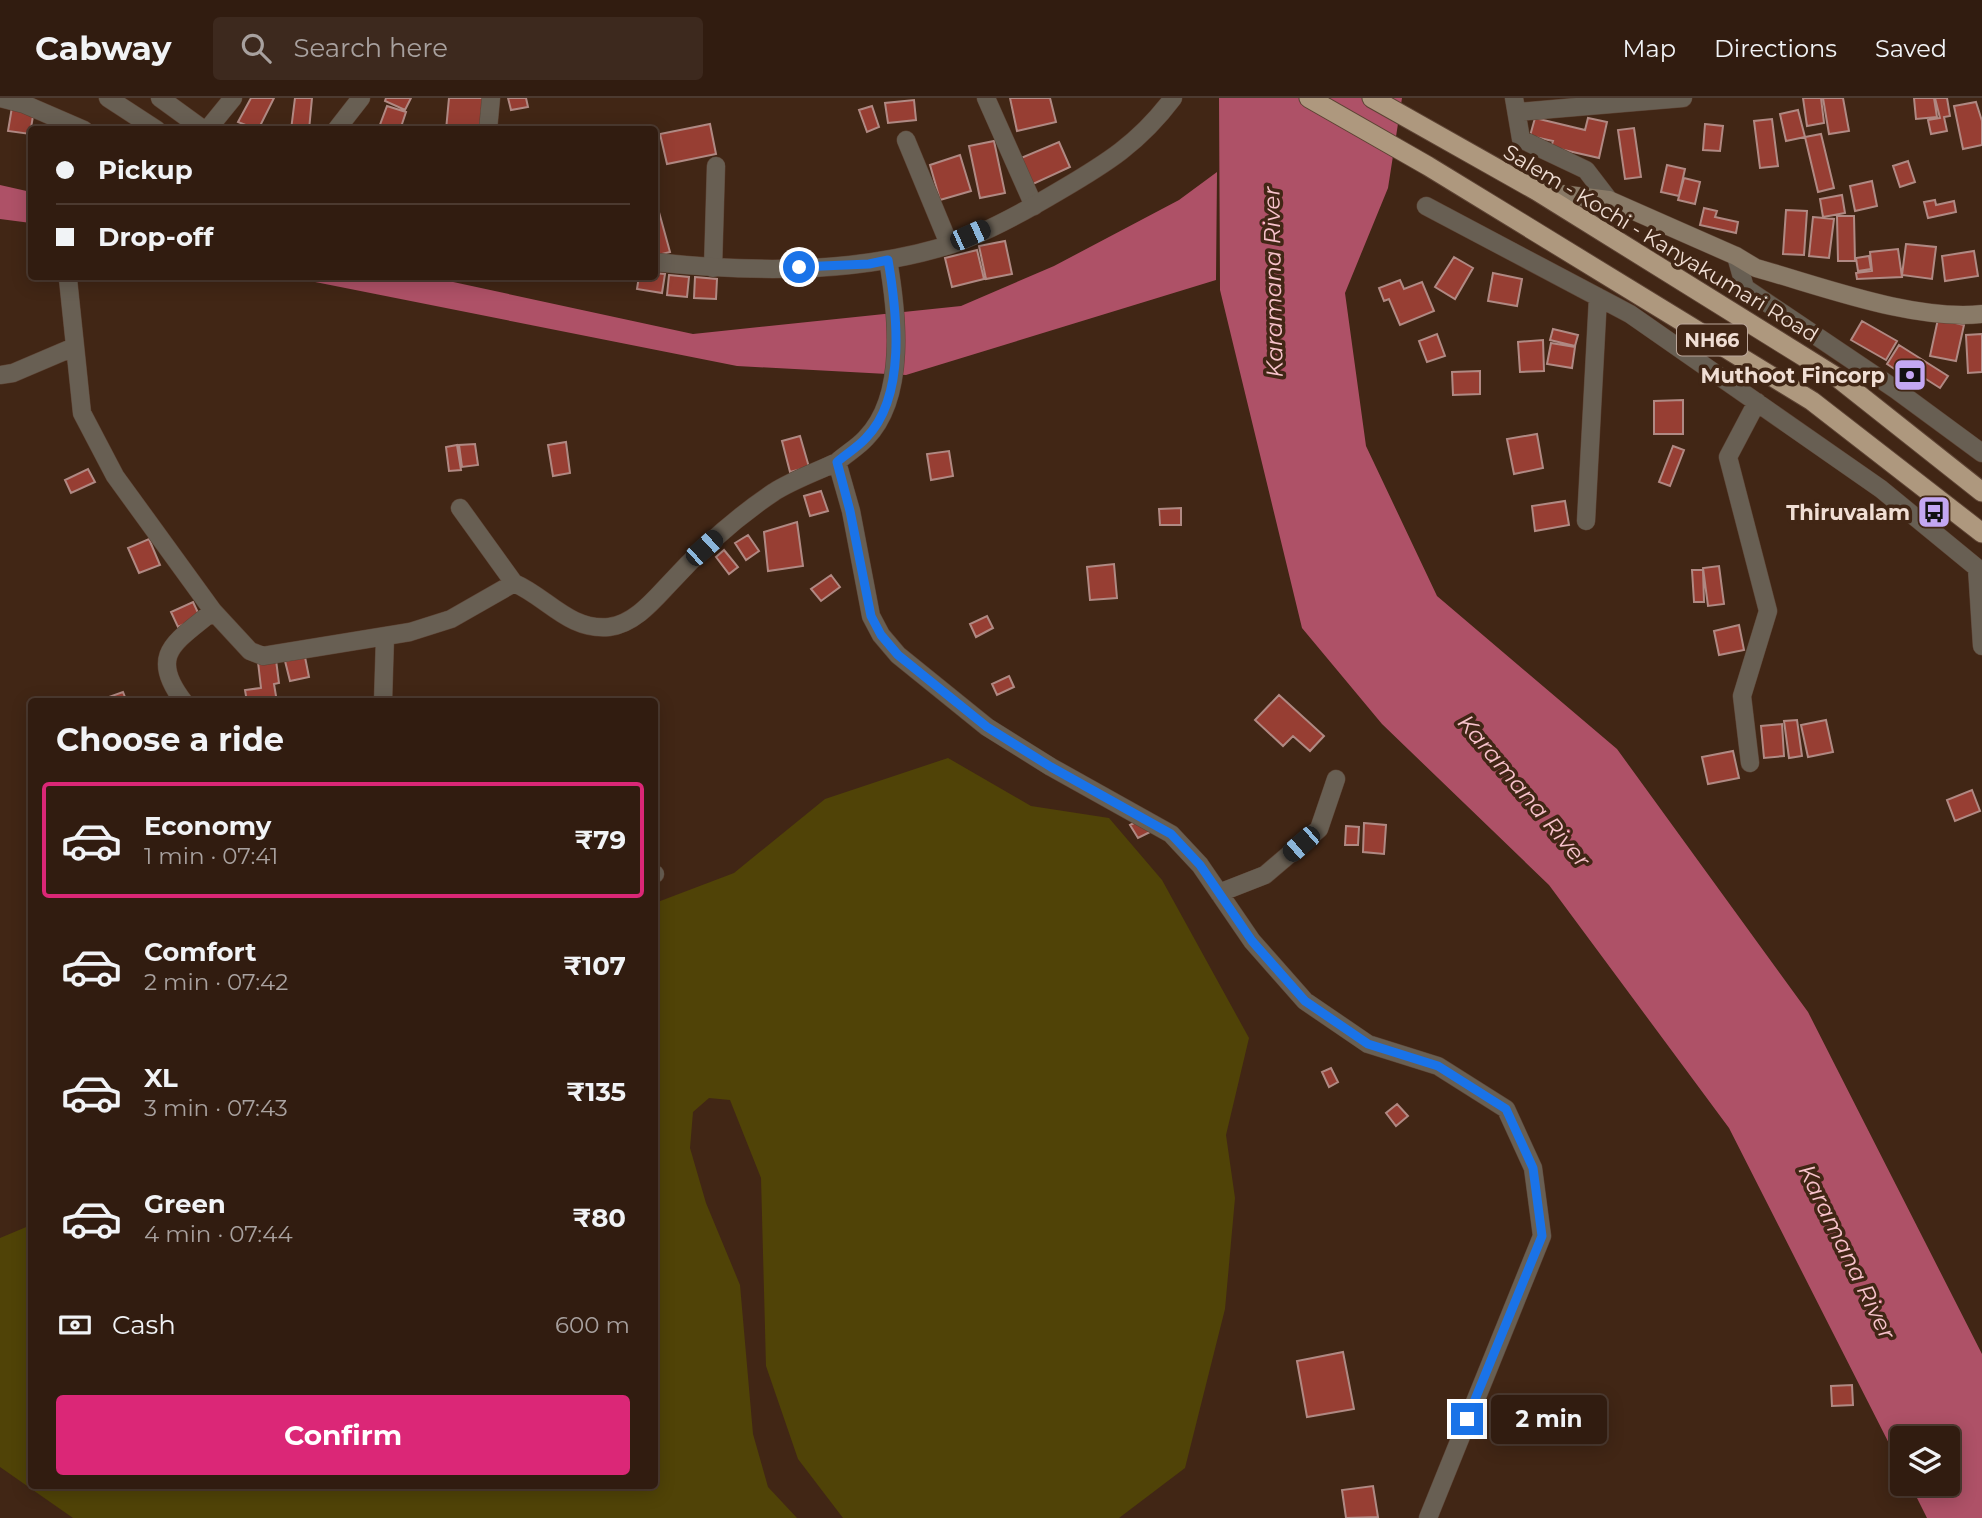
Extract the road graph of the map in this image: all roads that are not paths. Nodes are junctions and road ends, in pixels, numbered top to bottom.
1 (0, 98) edge
2 (108, 98) edge
3 (160, 98) edge
4 (233, 98) edge
5 (361, 98) edge
6 (491, 98) edge
7 (986, 98) edge
8 (1173, 98) edge
9 (1310, 98) edge
10 (1372, 98) edge
11 (1683, 98) edge
12 (1515, 105) edge
13 (75, 126) edge
14 (152, 126) edge
15 (200, 126) edge
16 (209, 126) edge
17 (339, 126) edge
18 (488, 126) edge
19 (906, 139) dead end
20 (716, 166) dead end
21 (1536, 191) junction
22 (1609, 200) junction
23 (1034, 206) junction
24 (1426, 206) dead end
25 (949, 244) junction
26 (1737, 256) junction
27 (888, 260) junction
28 (658, 262) edge
29 (713, 268) junction
30 (68, 280) edge
31 (1598, 297) junction
32 (1982, 314) edge
33 (74, 347) junction
34 (0, 375) edge
35 (1757, 402) junction
36 (1982, 453) edge
37 (837, 462) junction
38 (1982, 492) edge
39 (460, 508) dead end
40 (1586, 521) dead end
41 (1982, 533) edge
42 (1980, 570) edge
43 (514, 583) junction
44 (212, 611) junction
45 (385, 637) junction
46 (1982, 646) edge
47 (181, 698) edge
48 (383, 698) edge
49 (1750, 763) dead end
50 (1336, 779) dead end
51 (1219, 893) junction
52 (1428, 1518) edge

1 - 13 street
2 - 14 street
3 - 15 street
4 - 16 street
5 - 17 street
6 - 18 street
7 - 23 street
8 - 23 street
9 - 41 highway, NH66
10 - 21 highway, Salem - Kochi - Kanyakumari Road / NH66
11 - 12 street
12 - 22 street
19 - 25 street
20 - 29 street
21 - 22 main road
21 - 38 highway, Salem - Kochi - Kanyakumari Road / NH66
22 - 26 main road
23 - 25 street
24 - 31 street
25 - 27 street
26 - 32 main road
26 - 36 street
27 - 29 street
27 - 37 street
28 - 29 street
30 - 33 street
31 - 35 street
31 - 40 street
33 - 34 street
33 - 44 street
35 - 42 street
35 - 49 street
37 - 43 street
37 - 51 street
39 - 43 street
42 - 46 street
43 - 45 street
44 - 45 street
44 - 47 street
45 - 48 street
50 - 51 street
51 - 52 street

